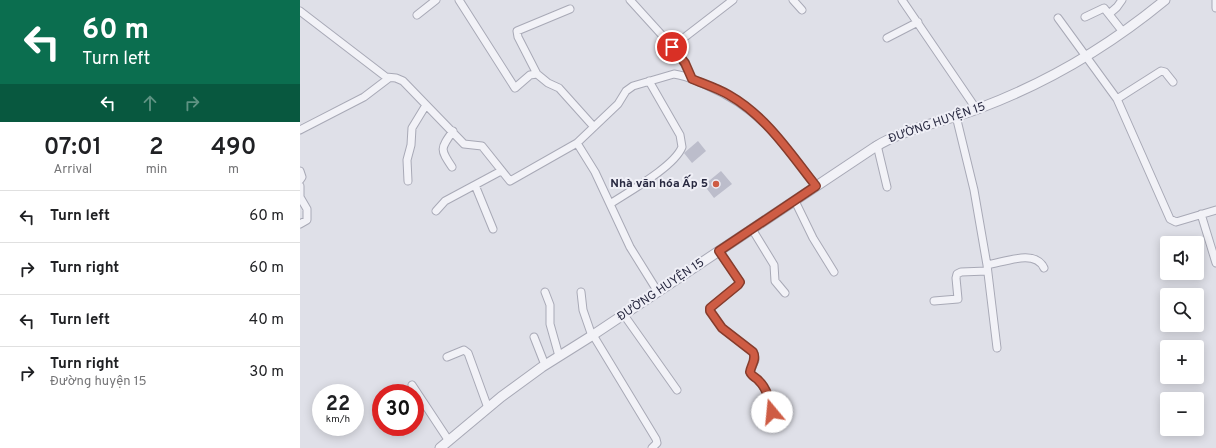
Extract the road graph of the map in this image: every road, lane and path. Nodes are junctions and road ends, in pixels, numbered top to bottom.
1 (436, 0) edge
2 (459, 0) edge
3 (630, 0) edge
4 (733, 0) edge
5 (793, 0) edge
6 (902, 0) edge
7 (1122, 0) edge
8 (1216, 0) edge
9 (1159, 2) edge
10 (1216, 8) edge
11 (570, 9) dead end
12 (802, 10) dead end
13 (300, 11) edge
14 (1109, 14) junction
15 (417, 15) dead end
16 (1086, 17) dead end
17 (1058, 18) dead end
18 (918, 22) junction
19 (1123, 32) junction
20 (888, 38) dead end
21 (672, 47) junction
22 (1087, 57) junction
23 (537, 74) junction
24 (390, 78) junction
25 (692, 79) junction
26 (649, 81) junction
27 (1173, 82) dead end
28 (1117, 99) junction
29 (426, 105) junction
30 (977, 110) junction
31 (956, 116) junction
32 (594, 127) junction
33 (300, 130) edge
34 (453, 131) junction
35 (577, 143) junction
36 (877, 145) junction
37 (452, 167) dead end
38 (501, 171) junction
39 (408, 181) dead end
40 (475, 185) junction
41 (300, 186) edge
42 (816, 186) junction
43 (887, 187) dead end
44 (300, 196) edge
45 (795, 201) junction
46 (610, 204) junction
47 (1216, 210) edge
48 (436, 211) dead end
49 (1201, 214) junction
50 (300, 224) edge
51 (493, 229) dead end
52 (752, 229) junction
53 (719, 251) junction
54 (1216, 264) edge
55 (987, 268) junction
56 (1044, 268) dead end
57 (834, 272) dead end
58 (545, 292) dead end
59 (580, 292) dead end
60 (658, 292) junction
61 (785, 293) dead end
62 (934, 302) dead end
63 (624, 315) junction
64 (592, 336) junction
65 (534, 338) dead end
66 (996, 348) dead end
67 (559, 356) junction
68 (447, 357) dead end
69 (545, 365) junction
70 (676, 390) dead end
71 (424, 404) edge
72 (488, 408) junction
73 (772, 412) dead end
74 (448, 441) junction
75 (440, 448) edge
76 (652, 448) edge

1 - 15 street
2 - 23 street
3 - 21 street
4 - 21 street
5 - 12 street
6 - 18 street
7 - 14 street
8 - 10 street
9 - 19 street, ĐƯỜNG HUYỆN 15
11 - 23 street
13 - 24 street
14 - 16 street
14 - 19 street
17 - 22 street
18 - 20 street
18 - 30 street
19 - 22 street, ĐƯỜNG HUYỆN 15
21 - 25 street
22 - 28 street
22 - 30 street, ĐƯỜNG HUYỆN 15
23 - 32 street
24 - 29 street
24 - 33 street
25 - 26 street
25 - 42 street
26 - 32 street
26 - 46 street
27 - 28 street
28 - 49 street
29 - 34 street
29 - 39 street
30 - 31 street, ĐƯỜNG HUYỆN 15
31 - 36 street, ĐƯỜNG HUYỆN 15
31 - 55 street
32 - 35 street
34 - 37 street
34 - 38 street
35 - 38 street
35 - 46 street
36 - 42 street, ĐƯỜNG HUYỆN 15
36 - 43 street
38 - 40 street
40 - 48 street
40 - 51 street
41 - 44 street
42 - 45 street, ĐƯỜNG HUYỆN 15
44 - 50 street
45 - 52 street, ĐƯỜNG HUYỆN 15
45 - 57 street
46 - 60 street
47 - 49 street
49 - 54 street
52 - 53 street, ĐƯỜNG HUYỆN 15
52 - 61 street
53 - 60 street, ĐƯỜNG HUYỆN 15
53 - 73 street
55 - 56 street
55 - 62 street
55 - 66 street
58 - 67 street
59 - 64 street
60 - 63 street, ĐƯỜNG HUYỆN 15
63 - 64 street, ĐƯỜNG HUYỆN 15
63 - 70 street
64 - 67 street, ĐƯỜNG HUYỆN 15
64 - 76 street
65 - 69 street
67 - 69 street, ĐƯỜNG HUYỆN 15
68 - 72 street
69 - 72 street, ĐƯỜNG HUYỆN 15
71 - 74 street
72 - 74 street, ĐƯỜNG HUYỆN 15
74 - 75 street, ĐƯỜNG HUYỆN 15

